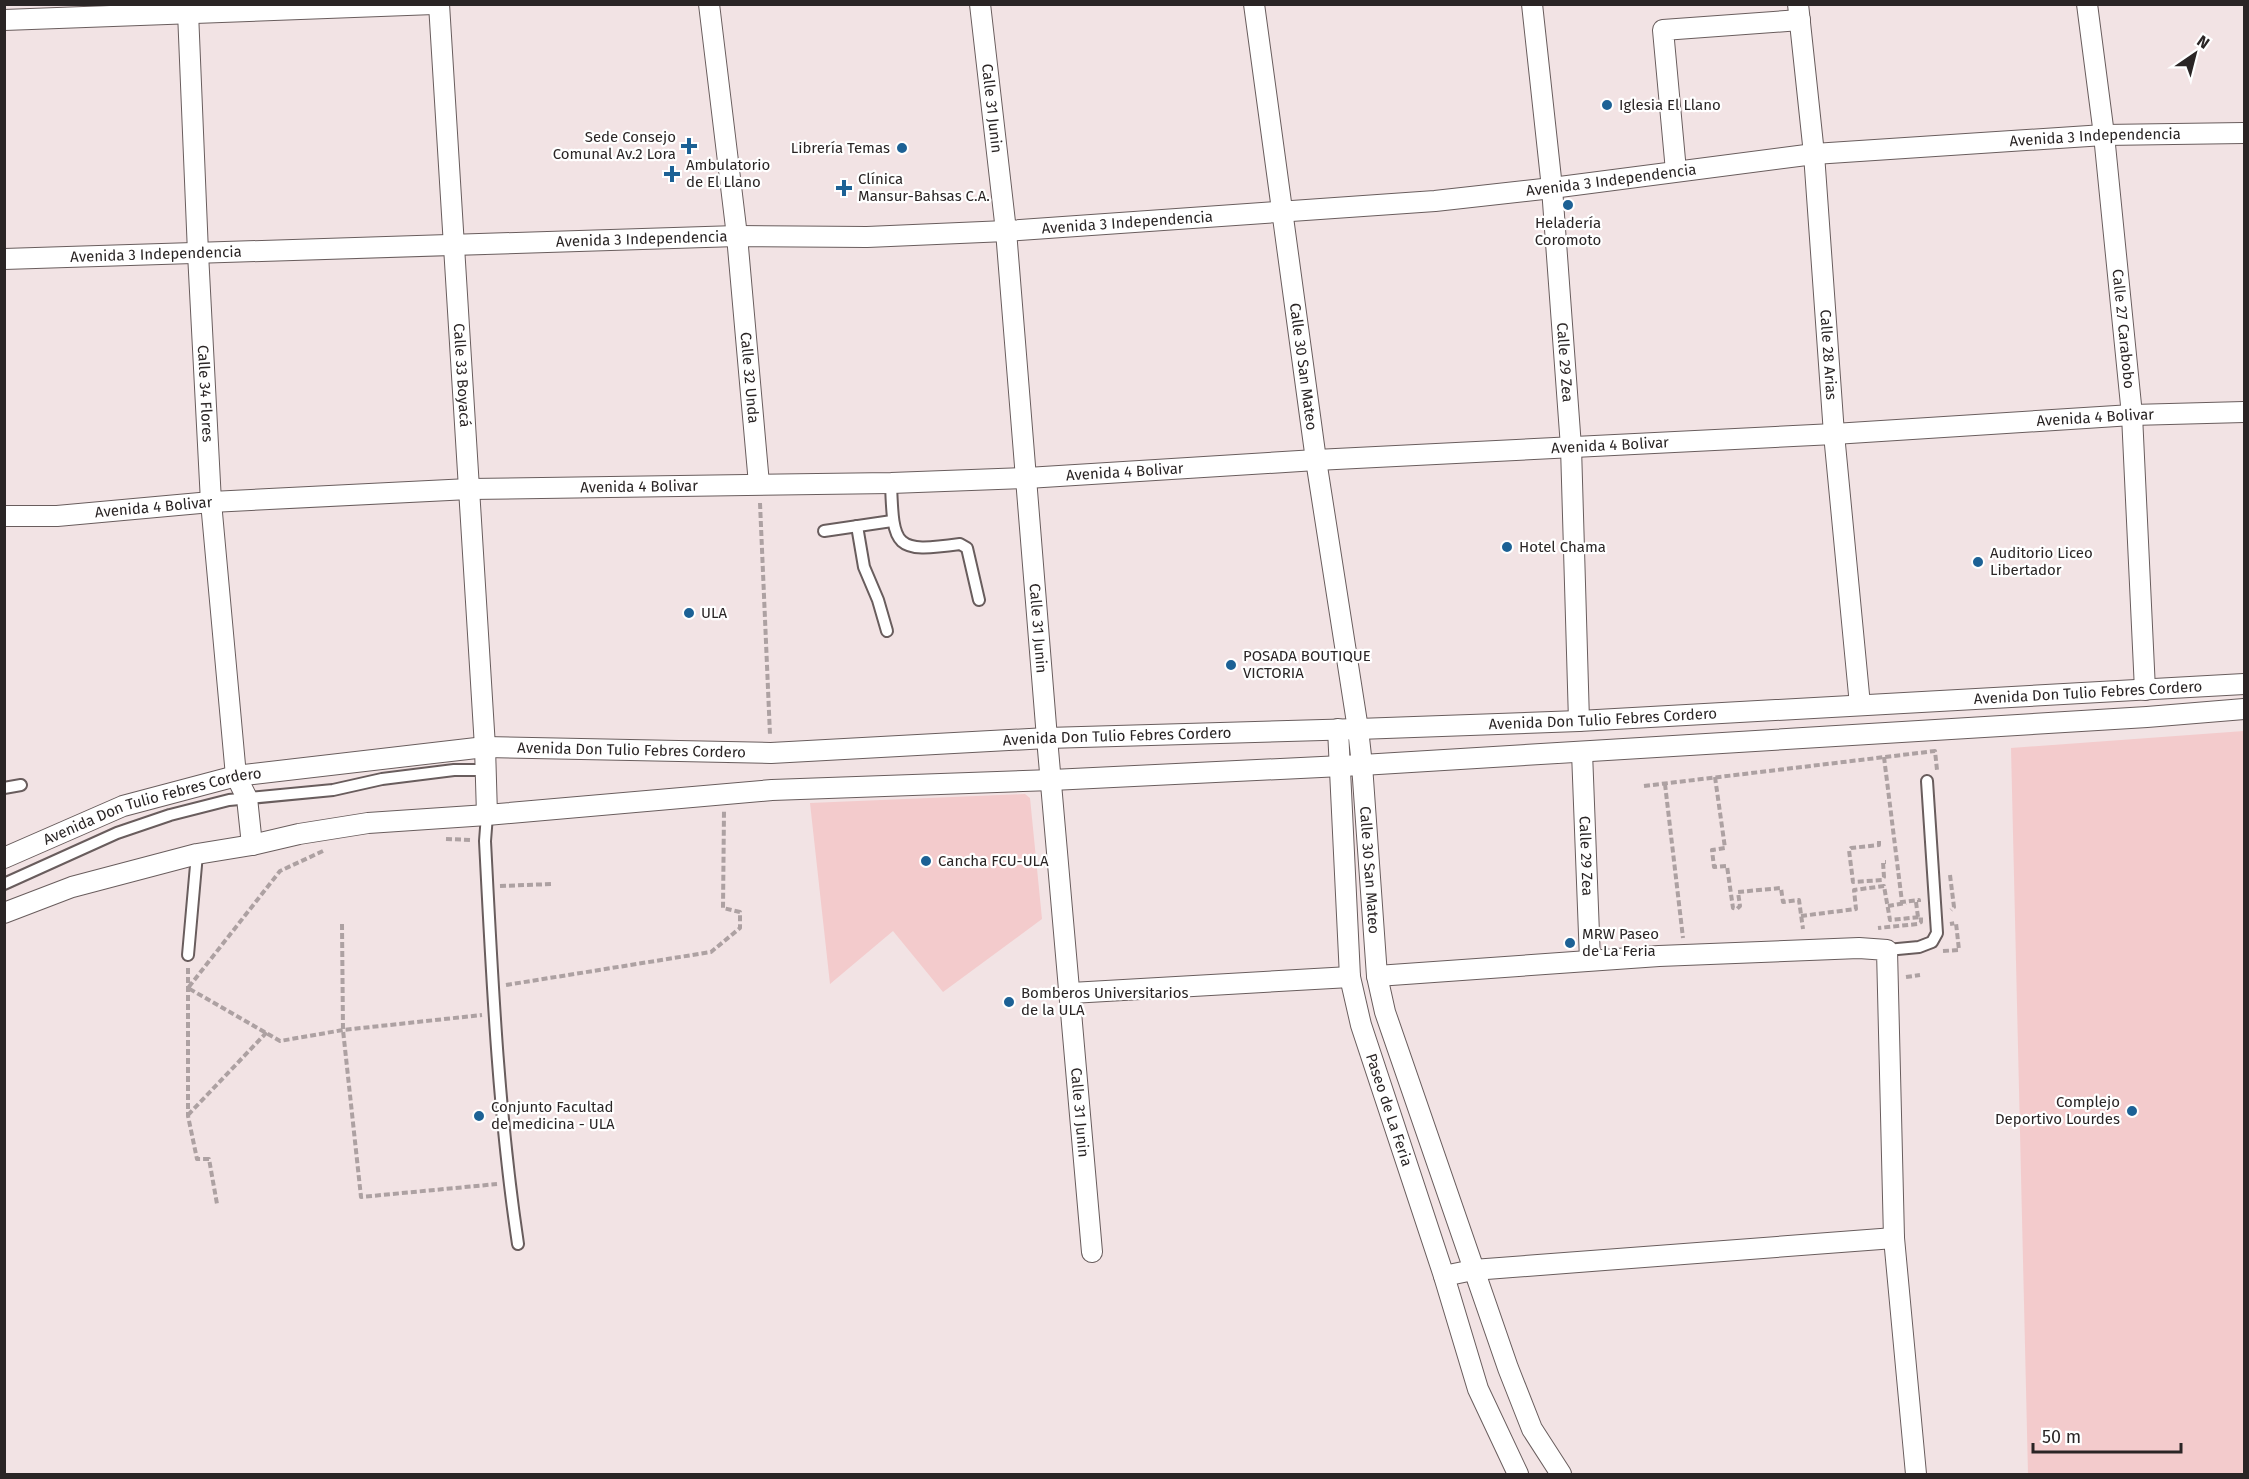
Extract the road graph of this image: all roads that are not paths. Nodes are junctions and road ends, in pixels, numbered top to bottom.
1 (434, 4) edge
2 (439, 4) edge
3 (709, 4) edge
4 (980, 4) edge
5 (1254, 4) edge
6 (1532, 4) edge
7 (2087, 4) edge
8 (188, 12) junction
9 (1799, 12) edge
10 (4, 20) edge
11 (2244, 133) edge
12 (2104, 135) junction
13 (1814, 154) junction
14 (1676, 171) junction
15 (1552, 188) junction
16 (1283, 213) junction
17 (1006, 231) junction
18 (737, 236) junction
19 (453, 246) junction
20 (198, 253) junction
21 (4, 259) edge
22 (2244, 412) edge
23 (2132, 415) junction
24 (1834, 434) junction
25 (1571, 447) junction
26 (1316, 460) junction
27 (1027, 478) junction
28 (891, 483) junction
29 (759, 484) junction
30 (469, 489) junction
31 (211, 502) junction
32 (4, 516) edge
33 (892, 521) junction
34 (857, 526) junction
35 (824, 531) dead end
36 (979, 600) dead end
37 (887, 631) dead end
38 (2244, 684) edge
39 (2145, 690) junction
40 (1860, 705) junction
41 (2244, 709) edge
42 (1580, 720) junction
43 (1338, 729) junction
44 (1358, 729) junction
45 (1047, 738) junction
46 (485, 747) junction
47 (1582, 752) junction
48 (1341, 765) junction
49 (1362, 765) junction
50 (486, 770) junction
51 (236, 776) junction
52 (1933, 778) road end
53 (1052, 780) junction
54 (21, 785) dead end
55 (4, 788) edge
56 (247, 798) junction
57 (487, 815) junction
58 (252, 845) junction
59 (197, 854) junction
60 (4, 858) edge
61 (4, 884) edge
62 (4, 913) edge
63 (1887, 950) junction
64 (188, 956) road end
65 (1590, 960) junction
66 (1377, 976) junction
67 (1350, 977) junction
68 (1071, 993) junction
69 (1894, 1238) junction
70 (518, 1244) dead end
71 (1092, 1252) dead end
72 (1473, 1270) junction
73 (1444, 1276) junction
74 (1518, 1474) edge
75 (1562, 1474) edge
76 (1916, 1474) edge

1 - 8 street
2 - 19 street, Calle 33 Boyacá
3 - 18 street, Calle 32 Unda
4 - 17 street, Calle 31 Junin
5 - 16 street, Calle 30 San Mateo
6 - 15 street, Calle 29 Zea
7 - 12 street, Calle 27 Carabobo
8 - 10 street
8 - 20 street, Calle 34 Flores
9 - 13 street, Calle 28 Arias
9 - 14 street
11 - 12 street, Avenida 3 Independencia
12 - 13 street, Avenida 3 Independencia
12 - 23 street, Calle 27 Carabobo
13 - 14 street, Avenida 3 Independencia
13 - 24 street, Calle 28 Arias
14 - 15 street, Avenida 3 Independencia
15 - 16 street, Avenida 3 Independencia
15 - 25 street, Calle 29 Zea
16 - 17 street, Avenida 3 Independencia
16 - 26 street, Calle 30 San Mateo
17 - 18 street, Avenida 3 Independencia
17 - 27 street, Calle 31 Junin
18 - 19 street, Avenida 3 Independencia
18 - 29 street, Calle 32 Unda
19 - 20 street, Avenida 3 Independencia
19 - 30 street, Calle 33 Boyacá
20 - 21 street, Avenida 3 Independencia
20 - 31 street, Calle 34 Flores
22 - 23 street, Avenida 4 Bolivar
23 - 24 street, Avenida 4 Bolivar
23 - 39 street, Calle 27 Carabobo
24 - 25 street, Avenida 4 Bolivar
24 - 40 street, Calle 28 Arias
25 - 26 street, Avenida 4 Bolivar
25 - 42 street, Calle 29 Zea
26 - 27 street, Avenida 4 Bolivar
26 - 44 street, Calle 30 San Mateo
27 - 28 street, Avenida 4 Bolivar
27 - 45 street, Calle 31 Junin
28 - 29 street, Avenida 4 Bolivar
28 - 33 lane
29 - 30 street, Avenida 4 Bolivar
30 - 31 street, Avenida 4 Bolivar
30 - 46 street, Calle 33 Boyacá
31 - 32 street, Avenida 4 Bolivar
31 - 51 street, Calle 34 Flores
33 - 34 lane
33 - 36 lane
34 - 35 lane
34 - 37 lane
38 - 39 street, Avenida Don Tulio Febres Cordero
39 - 40 street, Avenida Don Tulio Febres Cordero
40 - 42 street, Avenida Don Tulio Febres Cordero
41 - 47 street, Avenida Don Tulio Febres Cordero
42 - 44 street, Avenida Don Tulio Febres Cordero
43 - 44 street, Avenida Don Tulio Febres Cordero
43 - 45 street, Avenida Don Tulio Febres Cordero
43 - 48 street, Paseo de La Feria
44 - 49 street, Calle 30 San Mateo
45 - 46 street, Avenida Don Tulio Febres Cordero
45 - 53 street, Calle 31 Junin
46 - 50 street, Calle 33 Boyacá
46 - 51 street, Avenida Don Tulio Febres Cordero
47 - 49 street, Avenida Don Tulio Febres Cordero
47 - 65 street, Calle 29 Zea
48 - 49 street, Avenida Don Tulio Febres Cordero
48 - 53 street, Avenida Don Tulio Febres Cordero
48 - 67 street, Paseo de La Feria
49 - 66 street, Calle 30 San Mateo
50 - 56 lane
50 - 57 street, Calle 33 Boyacá
51 - 56 street
51 - 60 street, Avenida Don Tulio Febres Cordero
52 - 63 lane
53 - 57 street, Avenida Don Tulio Febres Cordero
53 - 68 street, Calle 31 Junin
54 - 55 lane
56 - 58 street
56 - 61 lane
57 - 58 street, Avenida Don Tulio Febres Cordero
57 - 70 lane
58 - 59 street, Avenida Don Tulio Febres Cordero
59 - 62 street, Avenida Don Tulio Febres Cordero
59 - 64 lane
63 - 65 street
63 - 69 street
65 - 66 street
66 - 72 street, Paseo de La Feria
67 - 68 street
67 - 73 street, Paseo de La Feria
68 - 71 street, Calle 31 Junin
69 - 72 street
69 - 76 street
72 - 73 street
72 - 75 street, Paseo de La Feria
73 - 74 street, Paseo de La Feria

